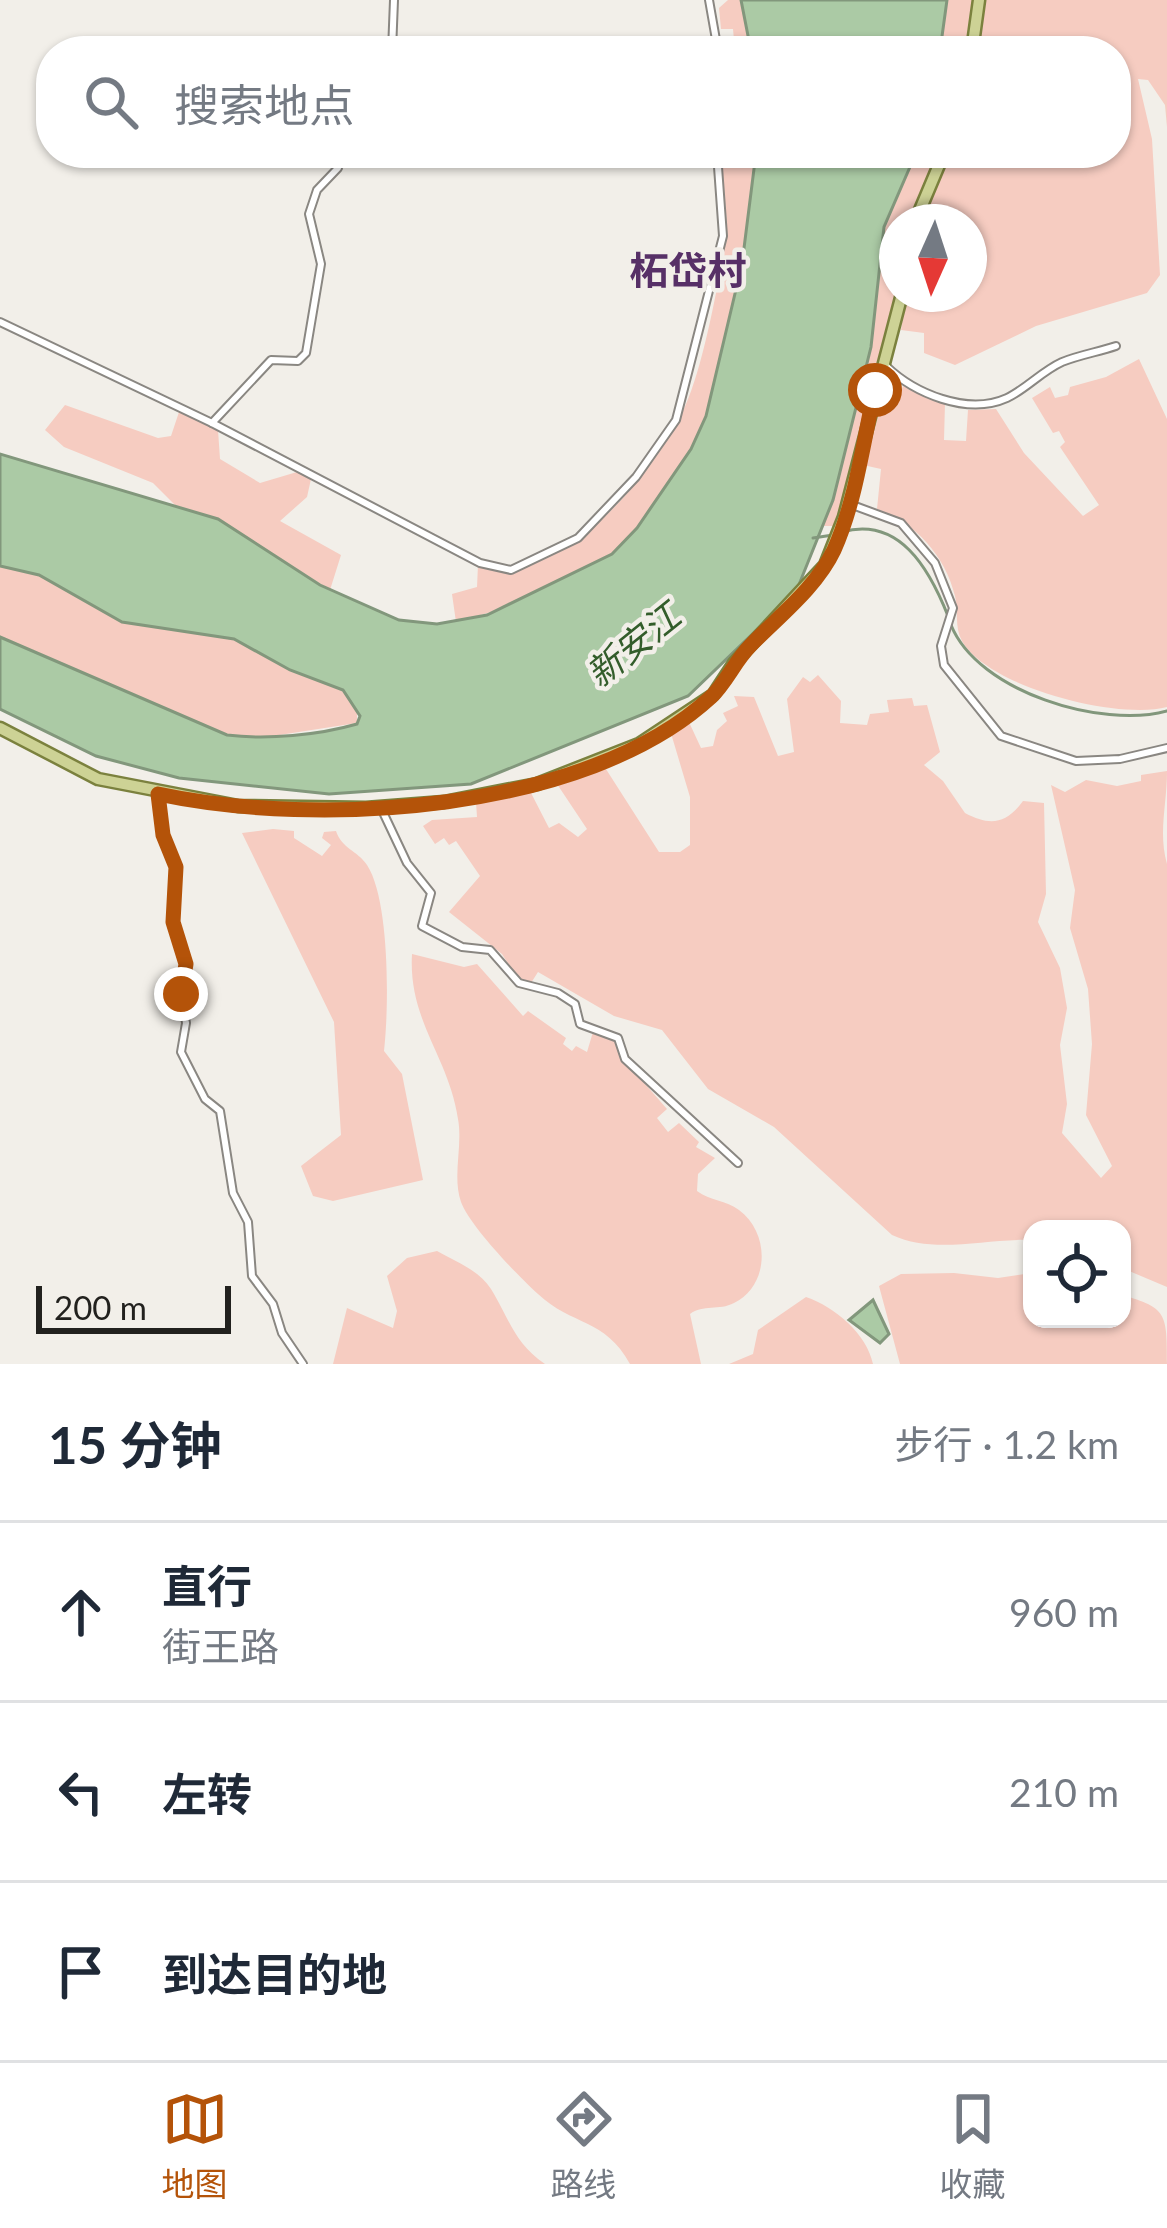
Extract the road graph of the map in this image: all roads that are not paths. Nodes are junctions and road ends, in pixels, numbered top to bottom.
1 (394, 0) edge
2 (709, 0) edge
3 (979, 0) edge
4 (393, 36) edge
5 (715, 36) edge
6 (974, 36) edge
7 (338, 168) edge
8 (718, 168) edge
9 (938, 168) edge
10 (923, 204) edge
11 (897, 312) edge
12 (0, 322) edge
13 (1116, 346) dead end
14 (884, 364) junction
15 (212, 423) junction
16 (848, 503) junction
17 (0, 728) edge
18 (1167, 748) edge
19 (158, 794) junction
20 (381, 808) junction
21 (738, 1163) dead end
22 (303, 1364) edge

1 - 4 street
2 - 5 street
3 - 6 main road
7 - 15 street
8 - 15 street
9 - 10 main road
11 - 14 main road
12 - 15 street
13 - 14 street
14 - 16 main road
16 - 18 street
16 - 20 main road
17 - 19 main road
19 - 20 main road
19 - 22 street
20 - 21 street

